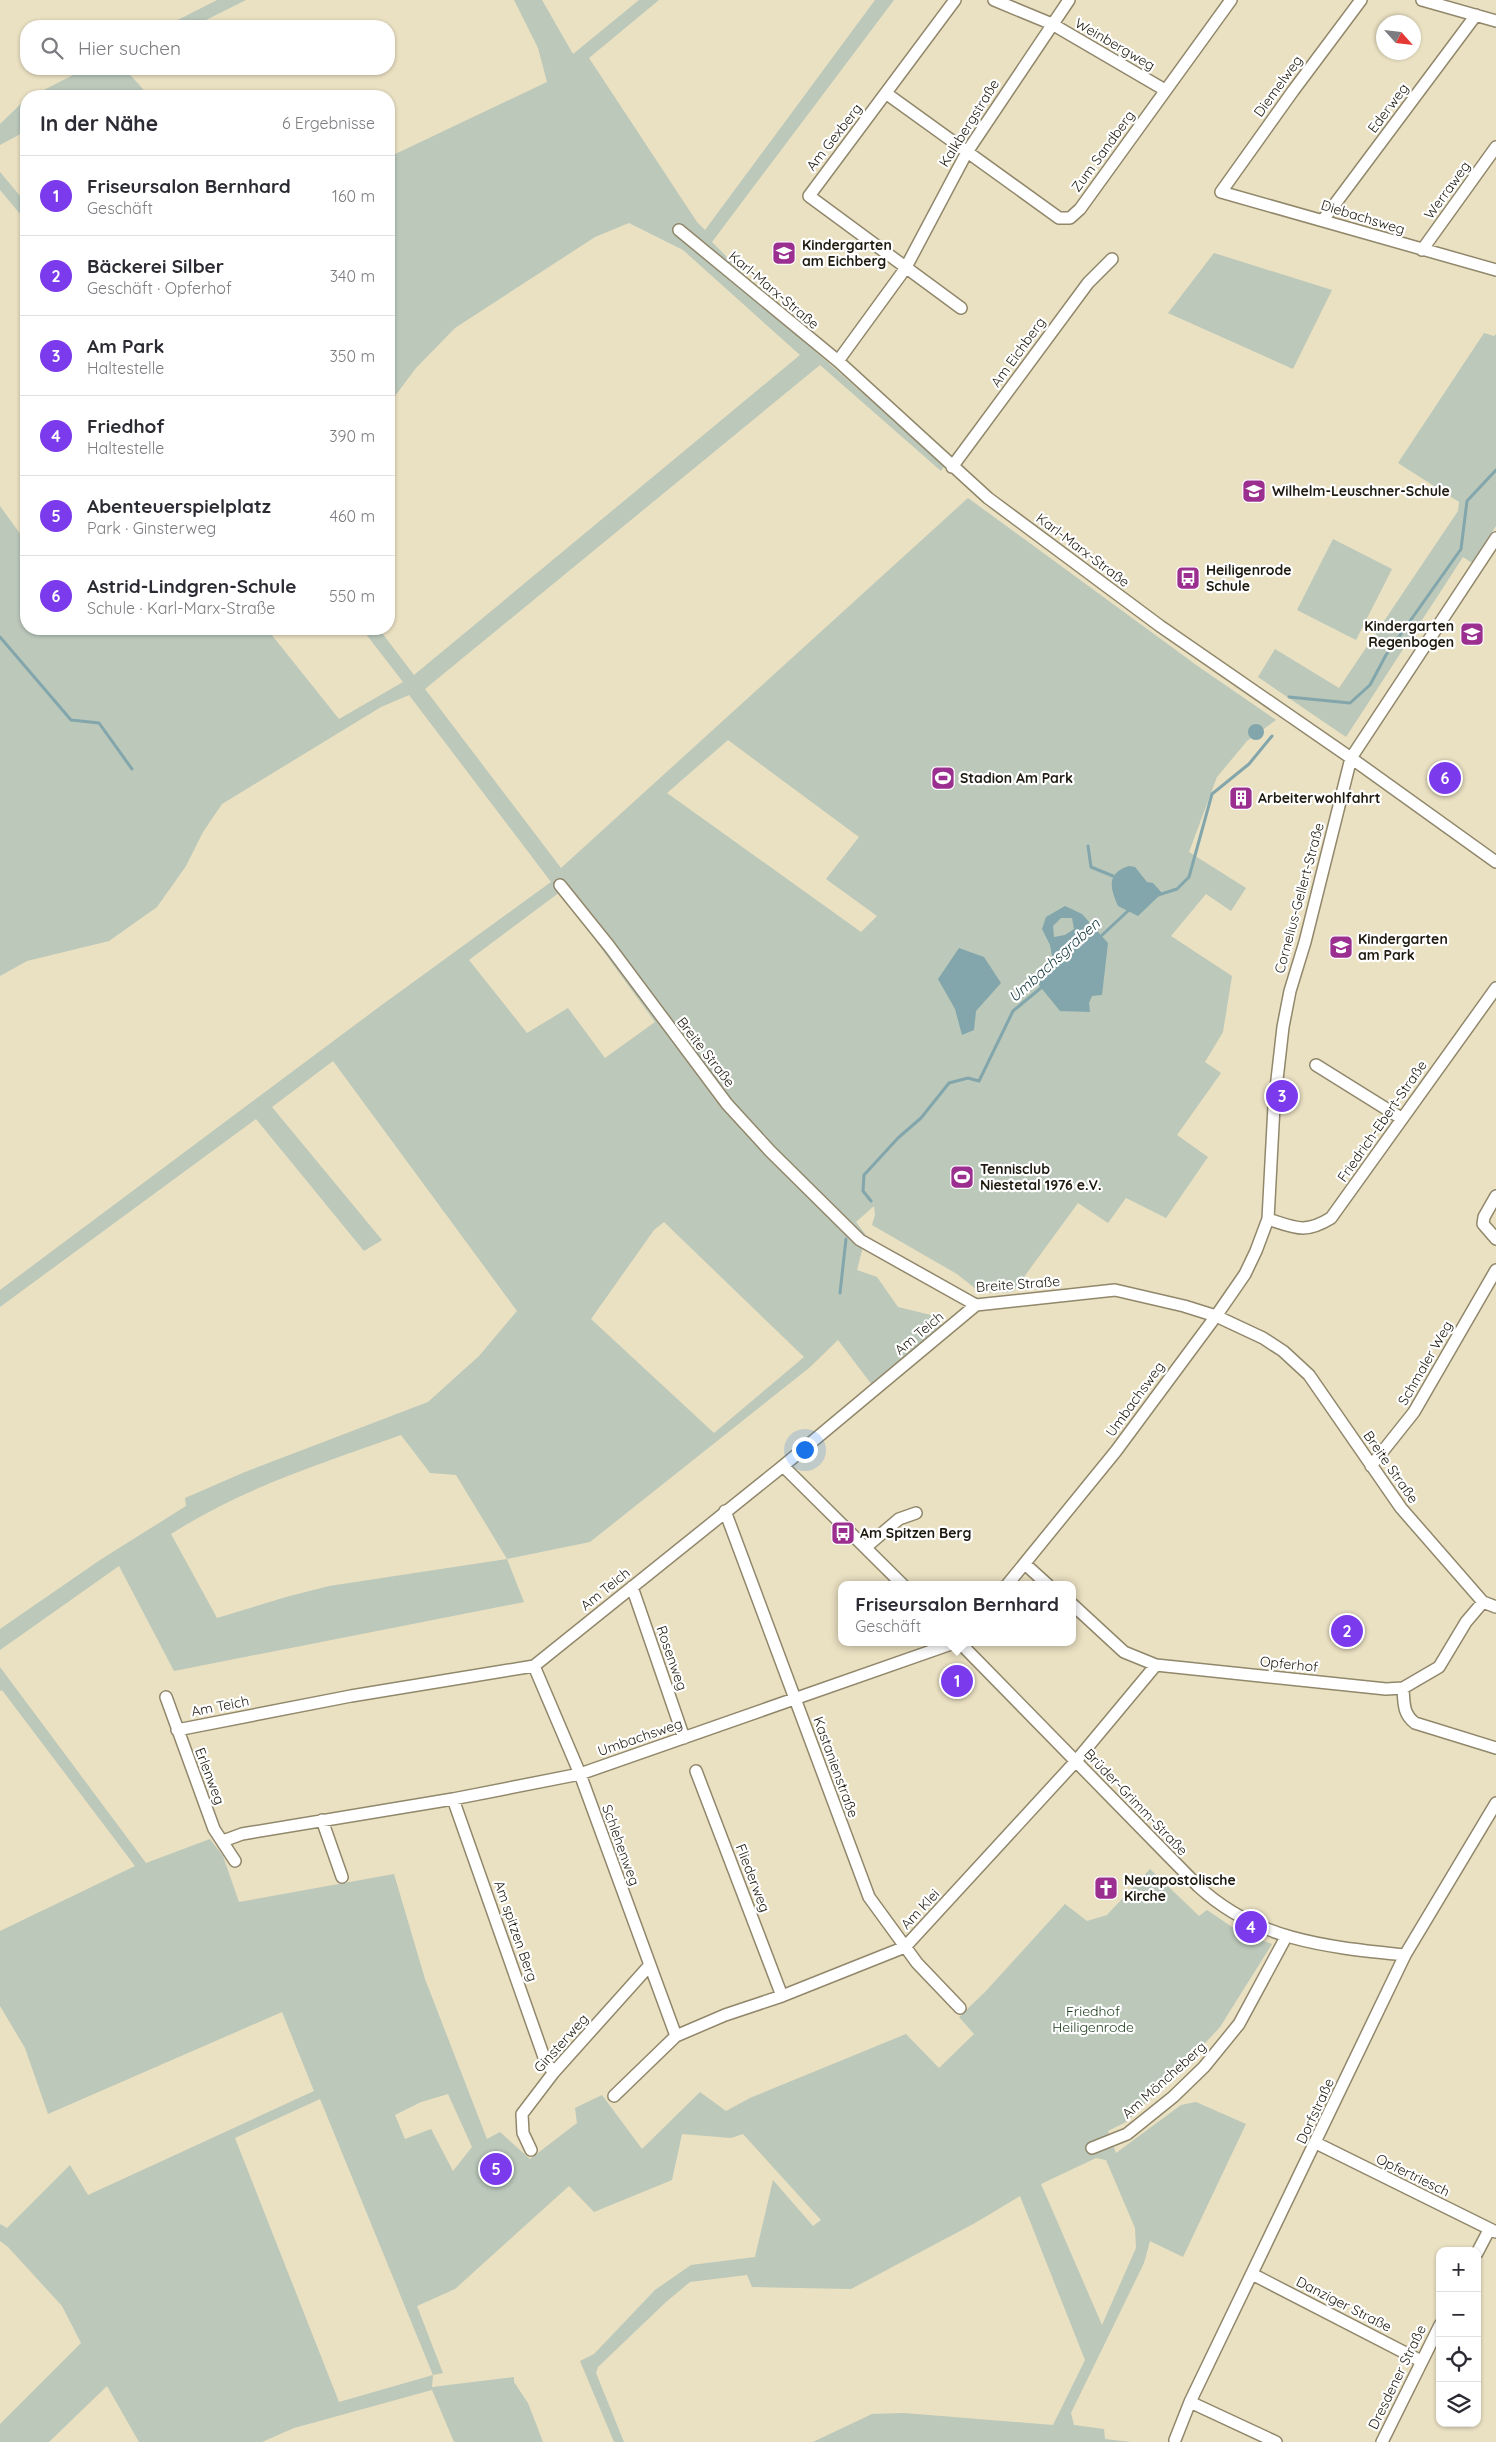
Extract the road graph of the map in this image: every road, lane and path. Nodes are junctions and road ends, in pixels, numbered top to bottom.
1 (955, 0) edge
2 (994, 0) edge
3 (1069, 0) edge
4 (1231, 0) edge
5 (1361, 0) edge
6 (1422, 0) edge
7 (1476, 15) junction
8 (1496, 21) edge
9 (1052, 24) junction
10 (1165, 90) junction
11 (887, 94) junction
12 (1496, 147) edge
13 (967, 152) junction
14 (1221, 192) joint
15 (1323, 220) junction
16 (678, 230) dead end
17 (1422, 250) junction
18 (1112, 259) dead end
19 (905, 269) junction
20 (1496, 270) edge
21 (961, 308) dead end
22 (838, 361) junction
23 (952, 467) junction
24 (1496, 538) edge
25 (1351, 758) junction
26 (1496, 862) edge
27 (560, 884) dead end
28 (1496, 988) edge
29 (1316, 1065) dead end
30 (1401, 1118) junction
31 (1496, 1196) edge
32 (1268, 1219) junction
33 (1496, 1239) edge
34 (1496, 1270) edge
35 (976, 1305) junction
36 (1216, 1316) junction
37 (783, 1466) junction
38 (1371, 1466) junction
39 (725, 1511) junction
40 (916, 1513) dead end
41 (866, 1547) junction
42 (1025, 1564) junction
43 (899, 1581) edge
44 (1010, 1581) edge
45 (1044, 1581) edge
46 (632, 1587) junction
47 (1483, 1602) junction
48 (1496, 1607) edge
49 (1076, 1608) edge
50 (946, 1646) edge
51 (962, 1646) edge
52 (1156, 1665) junction
53 (534, 1666) junction
54 (1403, 1688) junction
55 (166, 1697) dead end
56 (794, 1698) junction
57 (177, 1730) junction
58 (684, 1738) junction
59 (1496, 1748) edge
60 (1076, 1761) junction
61 (696, 1771) dead end
62 (580, 1774) junction
63 (453, 1799) junction
64 (1496, 1803) edge
65 (322, 1820) junction
66 (223, 1842) junction
67 (234, 1862) dead end
68 (342, 1877) dead end
69 (1286, 1937) junction
70 (904, 1948) junction
71 (1405, 1955) junction
72 (649, 1966) junction
73 (782, 1996) junction
74 (960, 2008) dead end
75 (676, 2036) junction
76 (554, 2072) junction
77 (614, 2096) dead end
78 (1316, 2143) junction
79 (1092, 2148) dead end
80 (531, 2150) dead end
81 (1493, 2231) edge
82 (1481, 2248) edge
83 (1252, 2274) junction
84 (1436, 2333) edge
85 (1421, 2361) junction
86 (1190, 2402) junction
87 (1175, 2440) dead end
88 (1276, 2442) edge
89 (1382, 2442) edge

1 - 11 street, Am Gexberg
2 - 9 street, Weinbergweg
3 - 9 street, Kalkbergstraße
4 - 10 street, Zum Sandberg
5 - 14 street, Diemelweg
6 - 7 street
7 - 8 street
7 - 15 street, Ederweg
9 - 10 street, Weinbergweg
9 - 13 street, Kalkbergstraße
10 - 13 street, Zum Sandberg
11 - 13 street
11 - 19 street, Am Gexberg
12 - 17 street, Werraweg
13 - 19 street, Kalkbergstraße
14 - 15 street, Diebachsweg
15 - 17 street, Diebachsweg
16 - 22 street, Karl-Marx-Straße
17 - 20 street, Diebachsweg
18 - 23 street, Am Eichberg
19 - 21 street
19 - 22 street, Kalkbergstraße
22 - 23 street, Karl-Marx-Straße
23 - 25 street, Karl-Marx-Straße
24 - 25 street, Cornelius-Gellert-Straße
25 - 26 street, Karl-Marx-Straße
25 - 32 street, Cornelius-Gellert-Straße
27 - 35 street, Breite Straße
28 - 30 street, Friedrich-Ebert-Straße
29 - 30 street
30 - 32 street, Friedrich-Ebert-Straße
31 - 33 street
32 - 36 street, Umbachsweg
34 - 38 street, Schmaler Weg
35 - 36 street, Breite Straße
35 - 37 street, Am Teich
36 - 38 street, Breite Straße
36 - 42 street, Umbachsweg
37 - 39 street, Am Teich
37 - 41 street
38 - 47 street, Breite Straße
39 - 46 street, Am Teich
39 - 56 street, Kastanienstraße
40 - 41 street
41 - 43 street
42 - 44 street, Umbachsweg
42 - 45 street
46 - 53 street, Am Teich
46 - 58 street, Rosenweg
47 - 48 street, Breite Straße
47 - 54 street
49 - 52 street, Opferhof
50 - 56 street, Umbachsweg
51 - 60 street, Brüder-Grimm-Straße
52 - 54 street, Opferhof
52 - 60 street, Am Klei
53 - 57 street, Am Teich
53 - 62 street, Schlehenweg
54 - 59 street
55 - 57 street, Erlenweg
56 - 58 street, Umbachsweg
56 - 70 street, Kastanienstraße
57 - 66 street, Erlenweg
58 - 62 street, Umbachsweg
60 - 69 street, Brüder-Grimm-Straße
60 - 70 street, Am Klei
61 - 73 street, Fliederweg
62 - 63 street, Umbachsweg
62 - 72 street, Schlehenweg
63 - 65 street, Umbachsweg
63 - 76 street, Am spitzen Berg
64 - 71 street, Dorfstraße
65 - 66 street, Umbachsweg
65 - 68 street
66 - 67 street, Erlenweg
69 - 71 street, Brüder-Grimm-Straße
69 - 79 street, Am Möncheberg
70 - 73 street, Am Klei
70 - 74 street, Kastanienstraße
71 - 78 street, Dorfstraße
72 - 75 street, Schlehenweg
72 - 76 street, Ginsterweg
73 - 75 street, Am Klei
75 - 77 street, Am Klei
76 - 80 street, Ginsterweg
78 - 81 street, Opfertriesch
78 - 83 street, Dorfstraße
81 - 82 street
83 - 85 street, Danziger Straße
83 - 86 street, Dorfstraße
84 - 85 street, Dresdener Straße
85 - 89 street, Dresdener Straße
86 - 87 street, Dorfstraße
86 - 88 street

